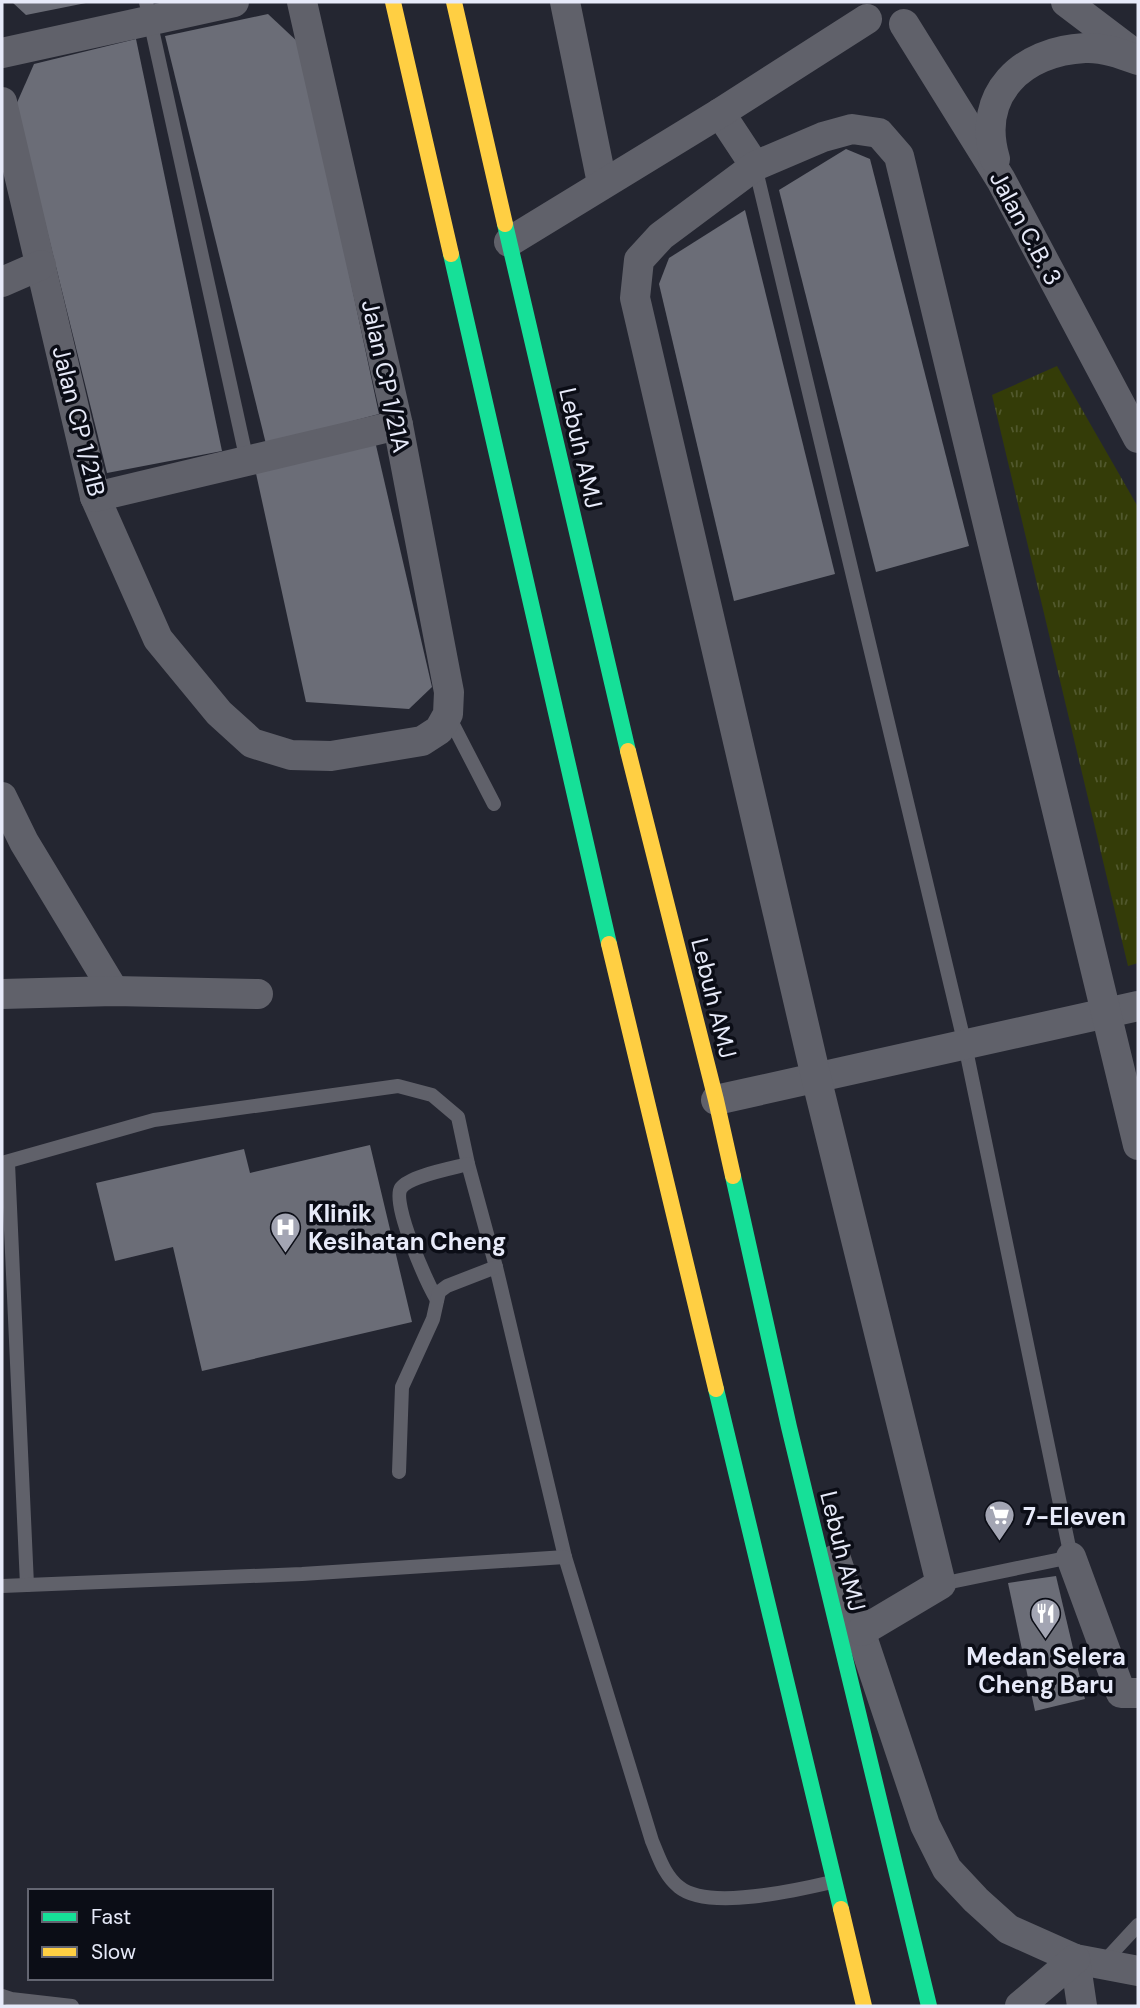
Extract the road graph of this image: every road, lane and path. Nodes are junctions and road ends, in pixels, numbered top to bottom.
1 (234, 2) edge
2 (302, 2) edge
3 (393, 2) edge
4 (454, 2) edge
5 (565, 2) edge
6 (1066, 2) edge
7 (864, 10) edge
8 (148, 11) edge
9 (910, 13) edge
10 (2, 53) edge
11 (1138, 58) edge
12 (2, 102) edge
13 (720, 113) junction
14 (755, 166) junction
15 (1001, 180) junction
16 (602, 183) junction
17 (509, 242) junction
18 (41, 265) junction
19 (2, 282) edge
20 (398, 425) junction
21 (1138, 438) edge
22 (247, 461) junction
23 (95, 497) junction
24 (448, 714) junction
25 (2, 797) edge
26 (494, 804) dead end
27 (13, 842) edge
28 (114, 991) junction
29 (2, 994) edge
30 (258, 994) dead end
31 (1138, 1006) edge
32 (1106, 1014) junction
33 (965, 1045) junction
34 (816, 1077) junction
35 (716, 1100) junction
36 (1138, 1145) edge
37 (5, 1163) edge
38 (468, 1164) junction
39 (496, 1267) junction
40 (437, 1300) junction
41 (18, 1367) junction
42 (2, 1368) edge
43 (789, 1427) junction
44 (399, 1472) dead end
45 (565, 1557) junction
46 (1071, 1557) junction
47 (941, 1584) junction
48 (27, 1585) junction
49 (2, 1586) edge
50 (862, 1631) junction
51 (1138, 1693) edge
52 (832, 1882) junction
53 (1138, 1925) edge
54 (1088, 1962) junction
55 (1138, 1972) edge
56 (7, 2000) edge
57 (72, 2006) edge
58 (863, 2006) edge
59 (929, 2006) edge
60 (1020, 2006) edge
61 (1082, 2006) edge

1 - 8 street
2 - 20 street, Jalan CP 1/21A
3 - 52 highway
4 - 17 highway, Lebuh AMJ
5 - 16 street
6 - 11 street
7 - 9 street
7 - 13 street
8 - 10 street
8 - 22 lane
9 - 15 street, Jalan C.B. 3
11 - 15 street
12 - 18 street, Jalan CP 1/21B
13 - 14 street
13 - 16 street
14 - 32 street
14 - 33 lane
14 - 34 street
15 - 21 street, Jalan C.B. 3
16 - 17 street
17 - 35 highway, Lebuh AMJ
18 - 19 street
18 - 23 street, Jalan CP 1/21B
20 - 22 street
20 - 24 street, Jalan CP 1/21A
22 - 23 street
23 - 24 street, Jalan CP 1/21B
24 - 26 lane
25 - 27 street
27 - 28 street
28 - 29 street
28 - 30 street
31 - 32 street
32 - 33 street
32 - 36 street
33 - 34 street
33 - 46 lane
34 - 35 street
34 - 47 street
35 - 43 highway, Lebuh AMJ
37 - 38 lane
37 - 41 lane
38 - 39 lane
38 - 40 lane
39 - 40 lane
39 - 45 lane
40 - 44 lane
41 - 42 lane
41 - 48 lane
43 - 50 street
43 - 59 highway, Lebuh AMJ
45 - 48 lane
45 - 52 lane
46 - 47 lane
46 - 51 street
47 - 50 street
48 - 49 lane
50 - 54 street
52 - 58 highway
53 - 54 lane
54 - 55 street
54 - 60 street
54 - 61 street
56 - 57 lane

